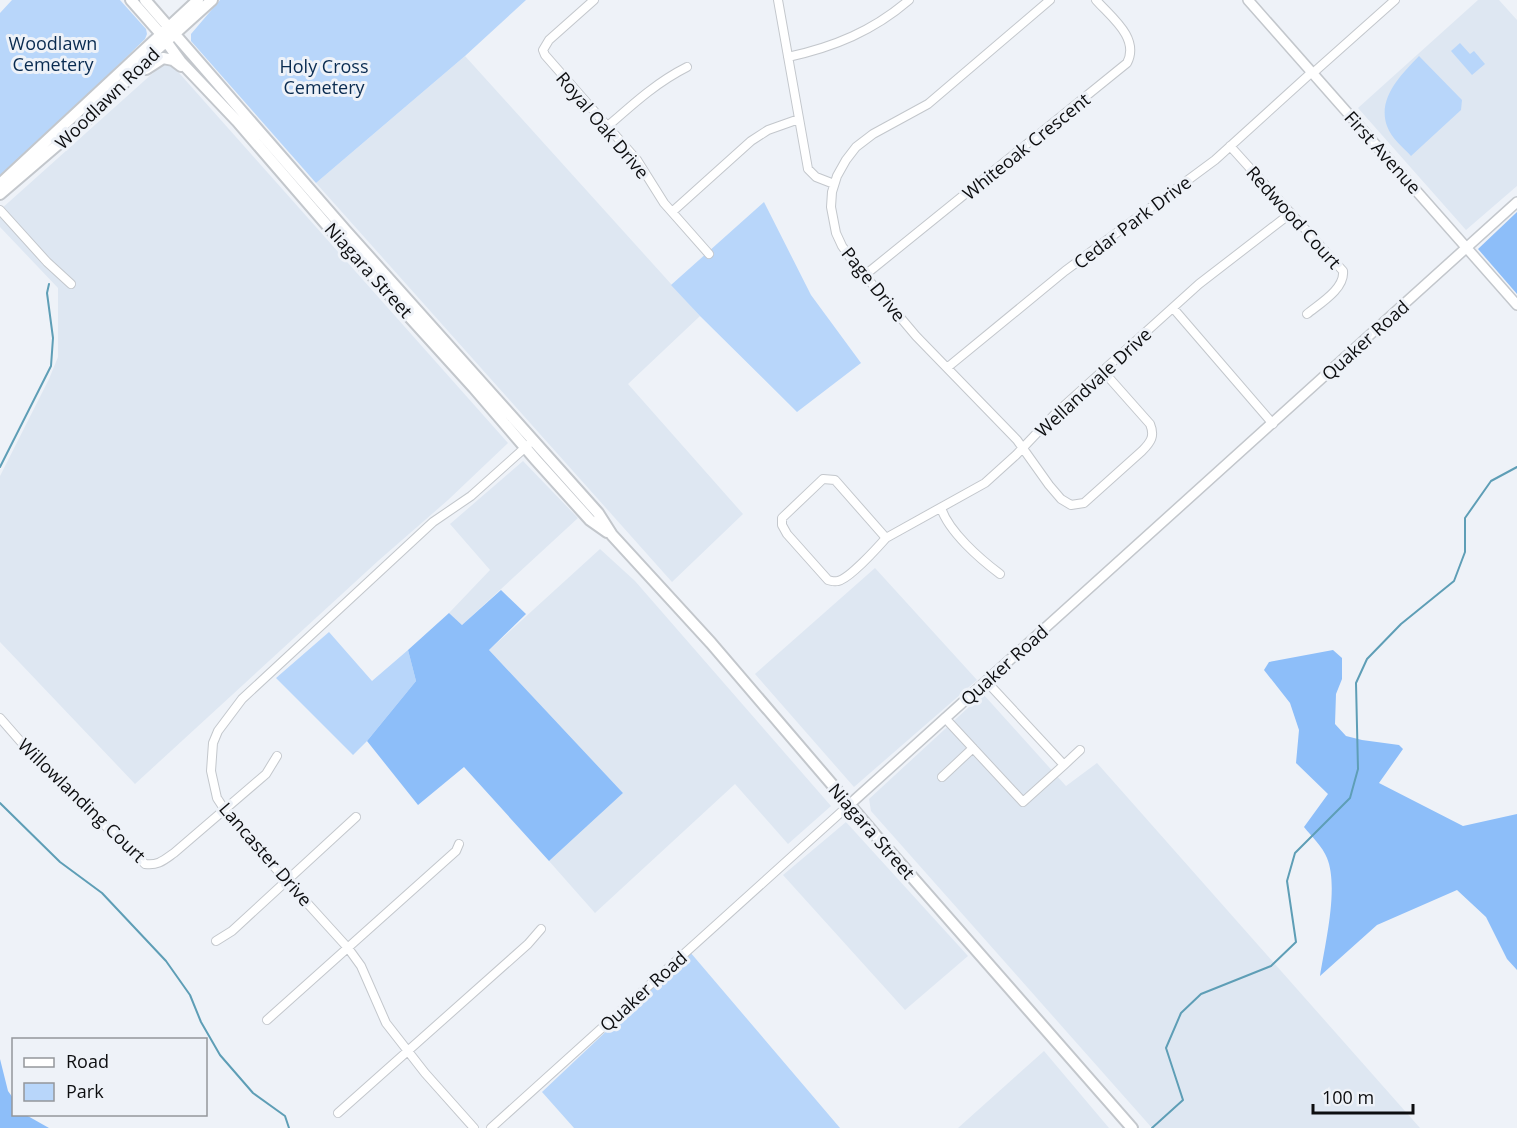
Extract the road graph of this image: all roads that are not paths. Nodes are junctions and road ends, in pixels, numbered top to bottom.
1 (131, 0) edge
2 (145, 0) edge
3 (198, 0) edge
4 (212, 0) edge
5 (594, 0) edge
6 (778, 0) edge
7 (909, 0) edge
8 (1050, 0) edge
9 (1096, 0) edge
10 (1248, 0) edge
11 (1395, 0) edge
12 (167, 34) junction
13 (788, 57) junction
14 (687, 67) dead end
15 (1312, 72) junction
16 (204, 86) junction
17 (113, 94) junction
18 (799, 119) junction
19 (608, 126) junction
20 (1230, 146) junction
21 (0, 184) edge
22 (834, 184) junction
23 (0, 194) edge
24 (1517, 202) edge
25 (0, 210) edge
26 (672, 212) junction
27 (1291, 213) junction
28 (1467, 248) junction
29 (709, 255) dead end
30 (865, 275) junction
31 (71, 284) dead end
32 (1517, 305) edge
33 (1173, 308) junction
34 (1307, 314) dead end
35 (948, 367) junction
36 (1103, 371) junction
37 (1273, 424) junction
38 (529, 444) junction
39 (1023, 448) junction
40 (940, 508) junction
41 (886, 538) junction
42 (1000, 574) dead end
43 (986, 681) junction
44 (0, 718) edge
45 (945, 718) junction
46 (973, 748) junction
47 (1080, 750) dead end
48 (277, 756) dead end
49 (1064, 765) junction
50 (942, 777) dead end
51 (849, 805) junction
52 (224, 810) junction
53 (356, 817) dead end
54 (459, 844) dead end
55 (287, 880) junction
56 (541, 929) dead end
57 (216, 941) dead end
58 (348, 948) junction
59 (267, 1020) dead end
60 (408, 1052) junction
61 (339, 1113) dead end
62 (474, 1128) edge
63 (491, 1128) edge
64 (1132, 1128) edge

1 - 12 main road, Niagara Street
2 - 12 main road, Niagara Street
3 - 12 main road, Woodlawn Road
4 - 12 main road, Woodlawn Road
5 - 19 street, Royal Oak Drive
6 - 13 street
7 - 13 street
8 - 22 street, Page Drive
9 - 30 street, Whiteoak Crescent
10 - 15 street, First Avenue
11 - 15 street, Cedar Park Drive
12 - 16 main road, Niagara Street
12 - 17 main road, Woodlawn Road
12 - 21 main road, Woodlawn Road
12 - 38 main road, Niagara Street
13 - 18 street
14 - 19 street
15 - 20 street, Cedar Park Drive
15 - 28 street, First Avenue
16 - 17 main road
16 - 38 main road, Niagara Street
17 - 23 main road, Woodlawn Road
18 - 22 street
18 - 26 street
19 - 26 street, Royal Oak Drive
20 - 27 street, Redwood Court
20 - 35 street, Cedar Park Drive
22 - 30 street, Page Drive
24 - 28 street, Quaker Road
25 - 31 street
26 - 29 street, Royal Oak Drive
27 - 33 street, Wellandvale Drive
27 - 34 street, Redwood Court
28 - 32 street, First Avenue
28 - 37 street, Quaker Road
30 - 35 street, Page Drive
33 - 36 street, Wellandvale Drive
33 - 37 street
35 - 39 street, Page Drive
36 - 39 street, Wellandvale Drive
36 - 39 street, Page Drive
37 - 43 street, Quaker Road
38 - 51 main road, Niagara Street
38 - 52 street, Lancaster Drive
39 - 40 street, Wellandvale Drive
40 - 41 street, Wellandvale Drive
40 - 42 street
41 - 41 street, Wellandvale Drive
43 - 45 street, Quaker Road
43 - 49 street
44 - 52 street, Willowlanding Court
45 - 46 street
45 - 51 street, Quaker Road
46 - 49 street
46 - 50 street
47 - 49 street
48 - 52 street, Willowlanding Court
51 - 63 street, Quaker Road
51 - 64 main road, Niagara Street
52 - 55 street, Lancaster Drive
53 - 55 street
54 - 58 street
55 - 57 street
55 - 58 street, Lancaster Drive
56 - 60 street
58 - 59 street
58 - 60 street, Lancaster Drive
60 - 61 street
60 - 62 street, Lancaster Drive

